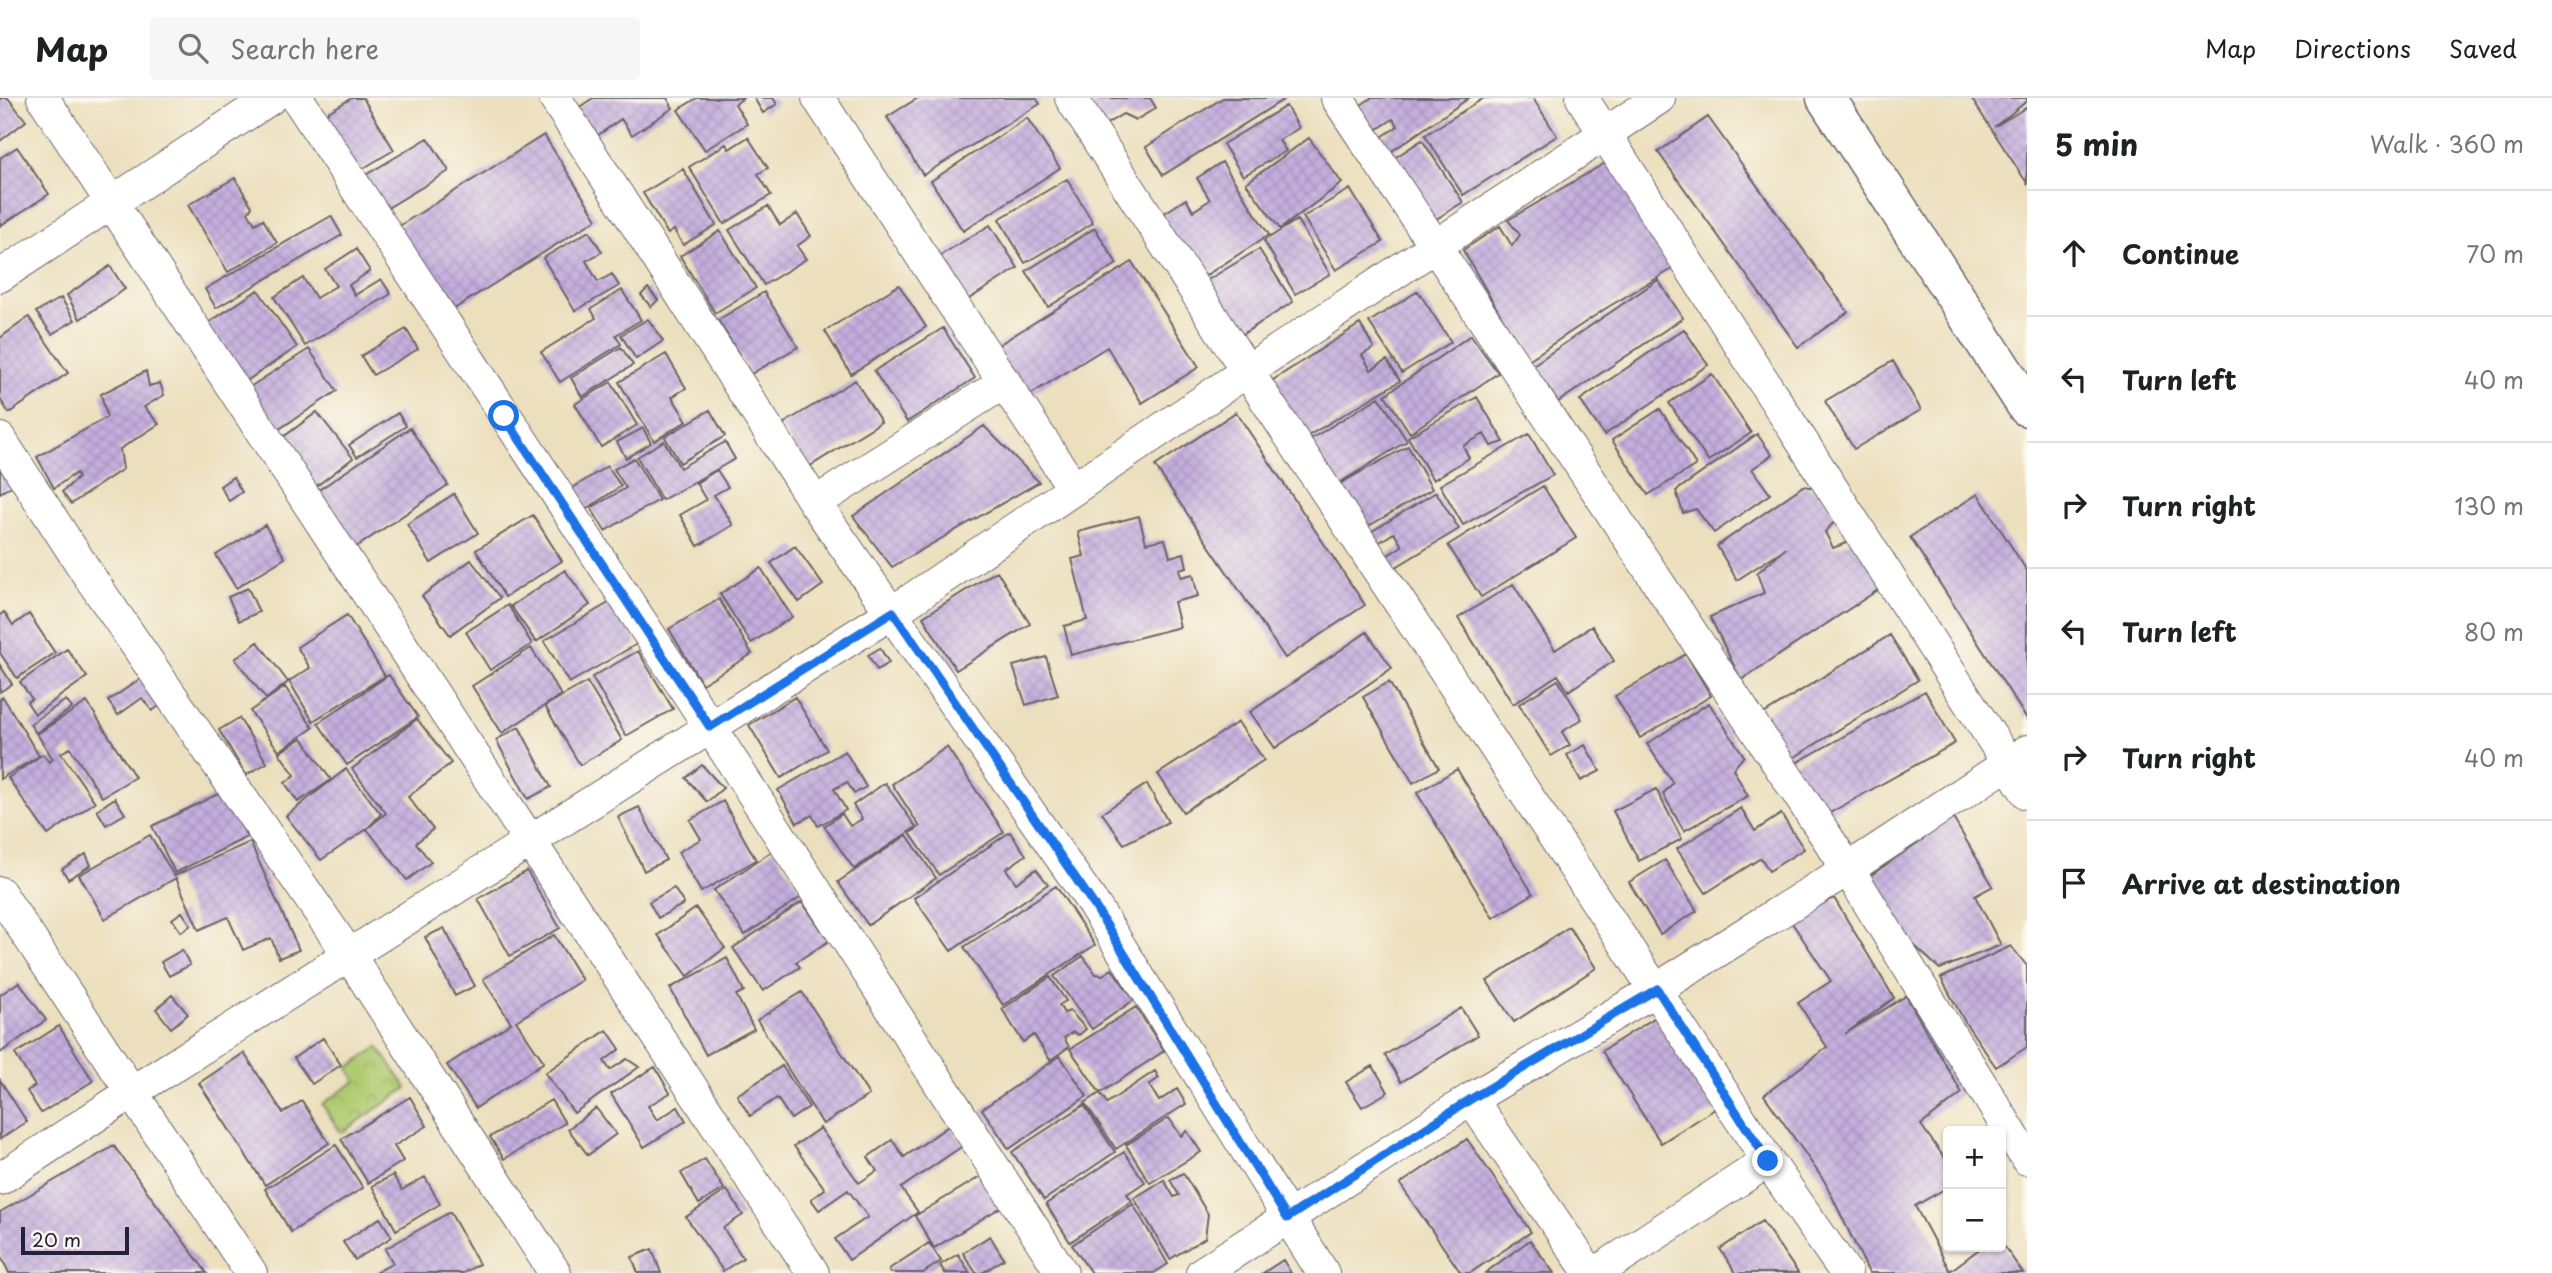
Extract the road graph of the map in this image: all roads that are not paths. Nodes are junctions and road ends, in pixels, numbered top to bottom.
1 (43, 98) edge
2 (271, 98) edge
3 (297, 98) edge
4 (555, 98) edge
5 (818, 98) edge
6 (1071, 98) edge
7 (1337, 98) edge
8 (1582, 98) edge
9 (1659, 98) edge
10 (1826, 98) edge
11 (1605, 134) junction
12 (110, 201) junction
13 (1436, 247) junction
14 (0, 276) edge
15 (1247, 371) junction
16 (1004, 382) junction
17 (2027, 407) edge
18 (0, 439) edge
19 (1074, 489) junction
20 (815, 503) junction
21 (893, 612) junction
22 (710, 727) junction
23 (2017, 757) edge
24 (2027, 793) edge
25 (530, 841) junction
26 (1848, 869) junction
27 (0, 893) edge
28 (349, 955) junction
29 (1657, 989) junction
30 (131, 1092) junction
31 (1471, 1099) junction
32 (2027, 1159) edge
33 (1768, 1161) junction
34 (0, 1179) edge
35 (1287, 1218) junction
36 (251, 1273) edge
37 (555, 1273) edge
38 (813, 1273) edge
39 (1062, 1273) edge
40 (1202, 1273) edge
41 (1323, 1273) edge
42 (1590, 1273) edge
43 (1596, 1273) edge
44 (1846, 1273) edge

1 - 12 street
2 - 12 street
3 - 22 street
4 - 20 street
5 - 16 street
6 - 15 street
7 - 13 street
8 - 11 street
9 - 11 street
10 - 17 street
11 - 13 street
11 - 23 street
12 - 14 street
12 - 25 street
13 - 15 street
13 - 26 street
15 - 19 street
15 - 29 street
16 - 19 street
16 - 20 street
18 - 28 street
19 - 21 street
20 - 21 street
21 - 22 street
21 - 35 street
22 - 25 street
22 - 39 street
23 - 24 street
23 - 26 street
25 - 28 street
25 - 38 street
26 - 29 street
26 - 32 street
27 - 30 street
28 - 30 street
28 - 37 street
29 - 31 street
29 - 33 street
30 - 34 street
30 - 36 street
31 - 35 street
31 - 42 street
33 - 43 street
33 - 44 street
35 - 40 street
35 - 41 street

